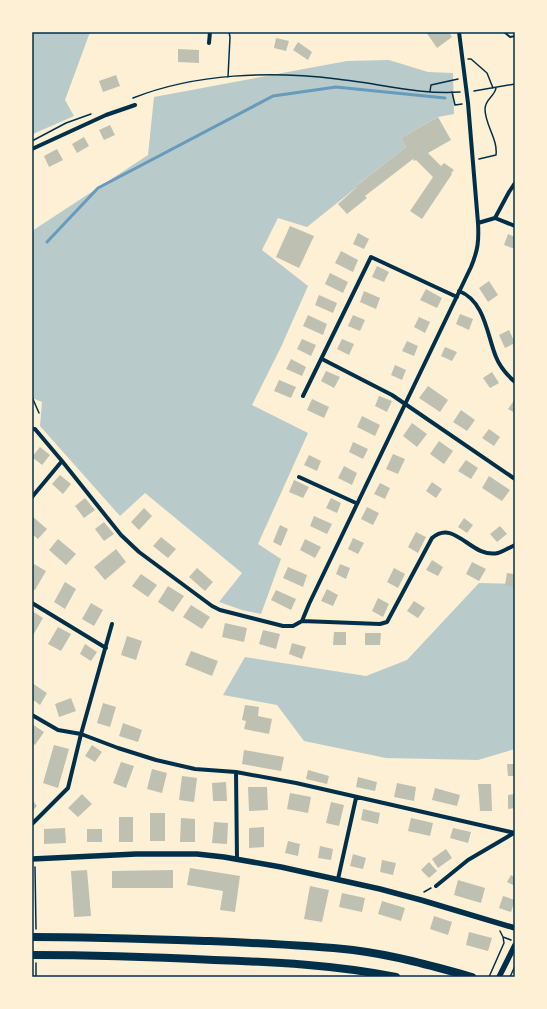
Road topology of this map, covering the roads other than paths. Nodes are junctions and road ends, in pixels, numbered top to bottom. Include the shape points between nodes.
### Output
1 (210, 32) edge
2 (459, 32) edge
3 (504, 32) edge
4 (515, 36) edge
5 (209, 43) dead end
6 (135, 105) dead end
7 (32, 149) edge
8 (515, 183) edge
9 (495, 218) junction
10 (478, 223) junction
11 (515, 226) edge
12 (459, 291) junction
13 (457, 297) junction
14 (322, 359) junction
15 (515, 382) edge
16 (303, 396) dead end
17 (406, 404) junction
18 (32, 429) edge
19 (62, 461) junction
20 (299, 477) dead end
21 (515, 479) edge
22 (32, 497) edge
23 (356, 503) junction
24 (515, 545) edge
25 (32, 603) edge
26 (302, 621) junction
27 (112, 624) dead end
28 (106, 648) junction
29 (32, 715) edge
30 (81, 734) junction
31 (236, 772) junction
32 (356, 798) junction
33 (32, 824) edge
34 (514, 833) edge
35 (237, 859) junction
36 (33, 861) edge
37 (338, 879) junction
38 (436, 886) road end
39 (515, 928) edge
40 (32, 937) edge
41 (515, 945) edge
42 (32, 955) edge
43 (396, 977) edge
44 (472, 977) edge
45 (499, 977) edge

1 - 5 street
2 - 10 street
3 - 4 lane via 510,37
6 - 7 street via 106,115
8 - 9 street
9 - 10 street
9 - 11 street
10 - 12 street via 477,253
12 - 13 street
12 - 15 street via 469,296 479,308 497,358
13 - 14 street via 371,257
13 - 17 street
14 - 16 street
14 - 17 street
17 - 21 street
17 - 23 street
18 - 19 street via 35,429
19 - 22 street
19 - 26 street via 130,544 204,601 220,610 283,626 293,626
20 - 23 street
23 - 26 street
24 - 26 street via 497,553 487,552 473,548 453,534 440,533 432,538 387,622 380,624
25 - 28 street
27 - 28 street
28 - 30 street
29 - 30 street via 58,730
30 - 31 street via 156,760
30 - 33 street via 68,788
31 - 32 street
31 - 35 street
32 - 34 street
32 - 37 street
34 - 38 street via 468,860
35 - 36 street via 197,854 136,854
35 - 37 street
37 - 39 street
40 - 44 highway via 158,939 354,950 421,963
41 - 45 street
42 - 43 highway via 96,955 310,965

